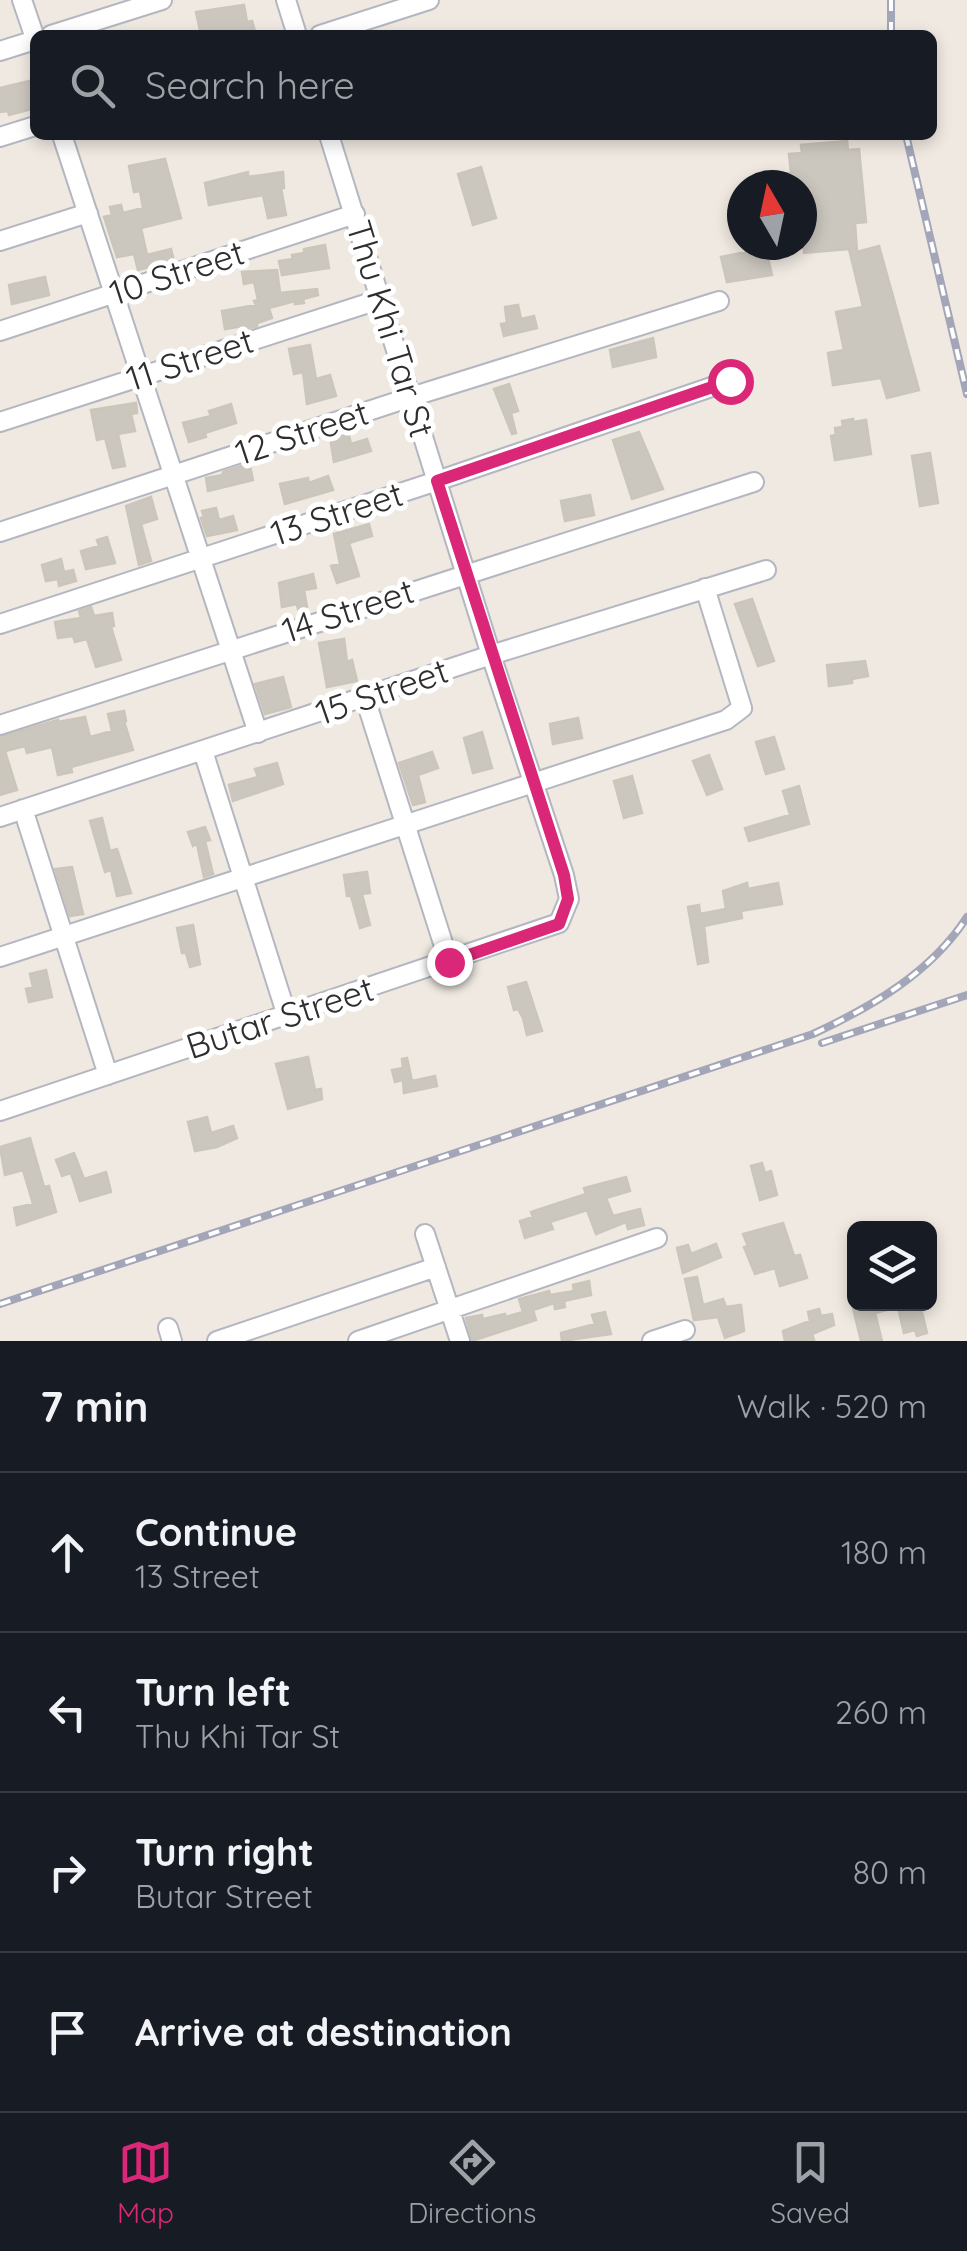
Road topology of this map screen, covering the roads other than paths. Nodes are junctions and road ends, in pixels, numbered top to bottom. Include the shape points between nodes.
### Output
1 (22, 0) edge
2 (162, 0) edge
3 (286, 0) edge
4 (429, 0) edge
5 (32, 30) edge
6 (66, 30) edge
7 (295, 30) edge
8 (336, 30) edge
9 (30, 41) edge
10 (0, 50) edge
11 (30, 128) edge
12 (0, 137) edge
13 (64, 140) edge
14 (331, 140) edge
15 (88, 213) junction
16 (354, 214) junction
17 (0, 241) edge
18 (114, 294) junction
19 (380, 298) junction
20 (719, 301) dead end
21 (0, 332) edge
22 (142, 376) junction
23 (730, 381) dead end
24 (411, 397) junction
25 (0, 422) edge
26 (174, 475) junction
27 (437, 481) junction
28 (754, 482) dead end
29 (0, 532) edge
30 (201, 558) junction
31 (766, 570) dead end
32 (466, 573) junction
33 (705, 588) junction
34 (0, 624) edge
35 (231, 650) junction
36 (491, 655) junction
37 (364, 698) junction
38 (0, 725) edge
39 (258, 733) junction
40 (204, 750) junction
41 (534, 781) junction
42 (23, 809) junction
43 (0, 817) edge
44 (405, 824) junction
45 (243, 877) junction
46 (559, 924) joint
47 (64, 936) junction
48 (0, 957) edge
49 (449, 962) junction
50 (287, 1016) junction
51 (108, 1076) junction
52 (0, 1111) edge
53 (425, 1234) dead end
54 (657, 1238) dead end
55 (436, 1267) junction
56 (450, 1310) junction
57 (685, 1330) dead end
58 (217, 1341) edge
59 (358, 1341) edge
60 (460, 1341) edge
61 (652, 1341) edge

1 - 5 street
2 - 6 street
3 - 7 street
4 - 8 street
9 - 10 street
11 - 12 street
13 - 15 street
14 - 16 street, Thu Khi Tar St
15 - 17 street
15 - 18 street
16 - 18 street, 10 Street
16 - 19 street, Thu Khi Tar St
18 - 21 street, 10 Street
18 - 22 street
19 - 22 street, 11 Street
19 - 24 street, Thu Khi Tar St
20 - 24 street, 12 Street
22 - 25 street, 11 Street
22 - 26 street
23 - 27 street, 13 Street
24 - 26 street, 12 Street
24 - 27 street, Thu Khi Tar St
26 - 29 street, 12 Street
26 - 30 street
27 - 30 street, 13 Street
27 - 32 street, Thu Khi Tar St
28 - 32 street, 14 Street
30 - 34 street, 13 Street
30 - 35 street
31 - 33 street, 15 Street
32 - 35 street, 14 Street
32 - 36 street, Thu Khi Tar St
33 - 36 street, 15 Street
33 - 41 street via 742,708 726,720
35 - 38 street, 14 Street
35 - 39 street
36 - 37 street, 15 Street
36 - 41 street, Thu Khi Tar St
37 - 39 street, 15 Street
37 - 44 street
39 - 40 street, 15 Street
40 - 42 street, 15 Street
40 - 45 street
41 - 44 street
41 - 46 street, Thu Khi Tar St via 568,899
42 - 43 street, 15 Street
42 - 47 street
44 - 45 street
44 - 49 street
45 - 47 street
45 - 50 street
46 - 49 street, Butar Street
47 - 48 street
47 - 51 street
49 - 50 street, Butar Street
50 - 51 street, Butar Street
51 - 52 street, Butar Street
53 - 55 street
54 - 56 street
55 - 56 street
55 - 58 street
56 - 59 street
56 - 60 street
57 - 61 street

